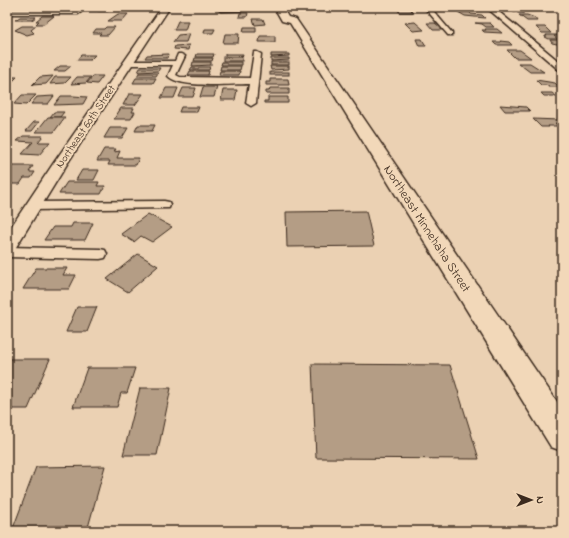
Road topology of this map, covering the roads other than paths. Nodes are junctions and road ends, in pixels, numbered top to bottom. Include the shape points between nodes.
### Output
1 (84, 7) edge
2 (166, 7) edge
3 (278, 7) edge
4 (288, 7) edge
5 (427, 7) edge
6 (489, 7) edge
7 (237, 8) edge
8 (249, 9) dead end
9 (222, 10) dead end
10 (7, 12) edge
11 (78, 12) junction
12 (68, 20) dead end
13 (293, 21) junction
14 (450, 34) dead end
15 (257, 54) dead end
16 (128, 63) junction
17 (562, 68) edge
18 (254, 80) junction
19 (251, 103) dead end
20 (33, 206) junction
21 (164, 206) dead end
22 (7, 247) edge
23 (7, 252) edge
24 (100, 254) dead end
25 (562, 436) edge

1 - 11 street
2 - 16 street, Northeast 60th Street
3 - 13 main road, Northeast Minnehaha Street via 285,19
4 - 13 main road, Northeast Minnehaha Street via 295,18
5 - 14 street
6 - 17 street
7 - 8 street
7 - 9 street
10 - 11 street
11 - 12 street
13 - 25 main road, Northeast Minnehaha Street
15 - 18 street
16 - 18 street via 180,59 172,76 184,81
16 - 20 street, Northeast 60th Street
18 - 19 street
20 - 21 street
20 - 22 street, Northeast 60th Street
23 - 24 street

